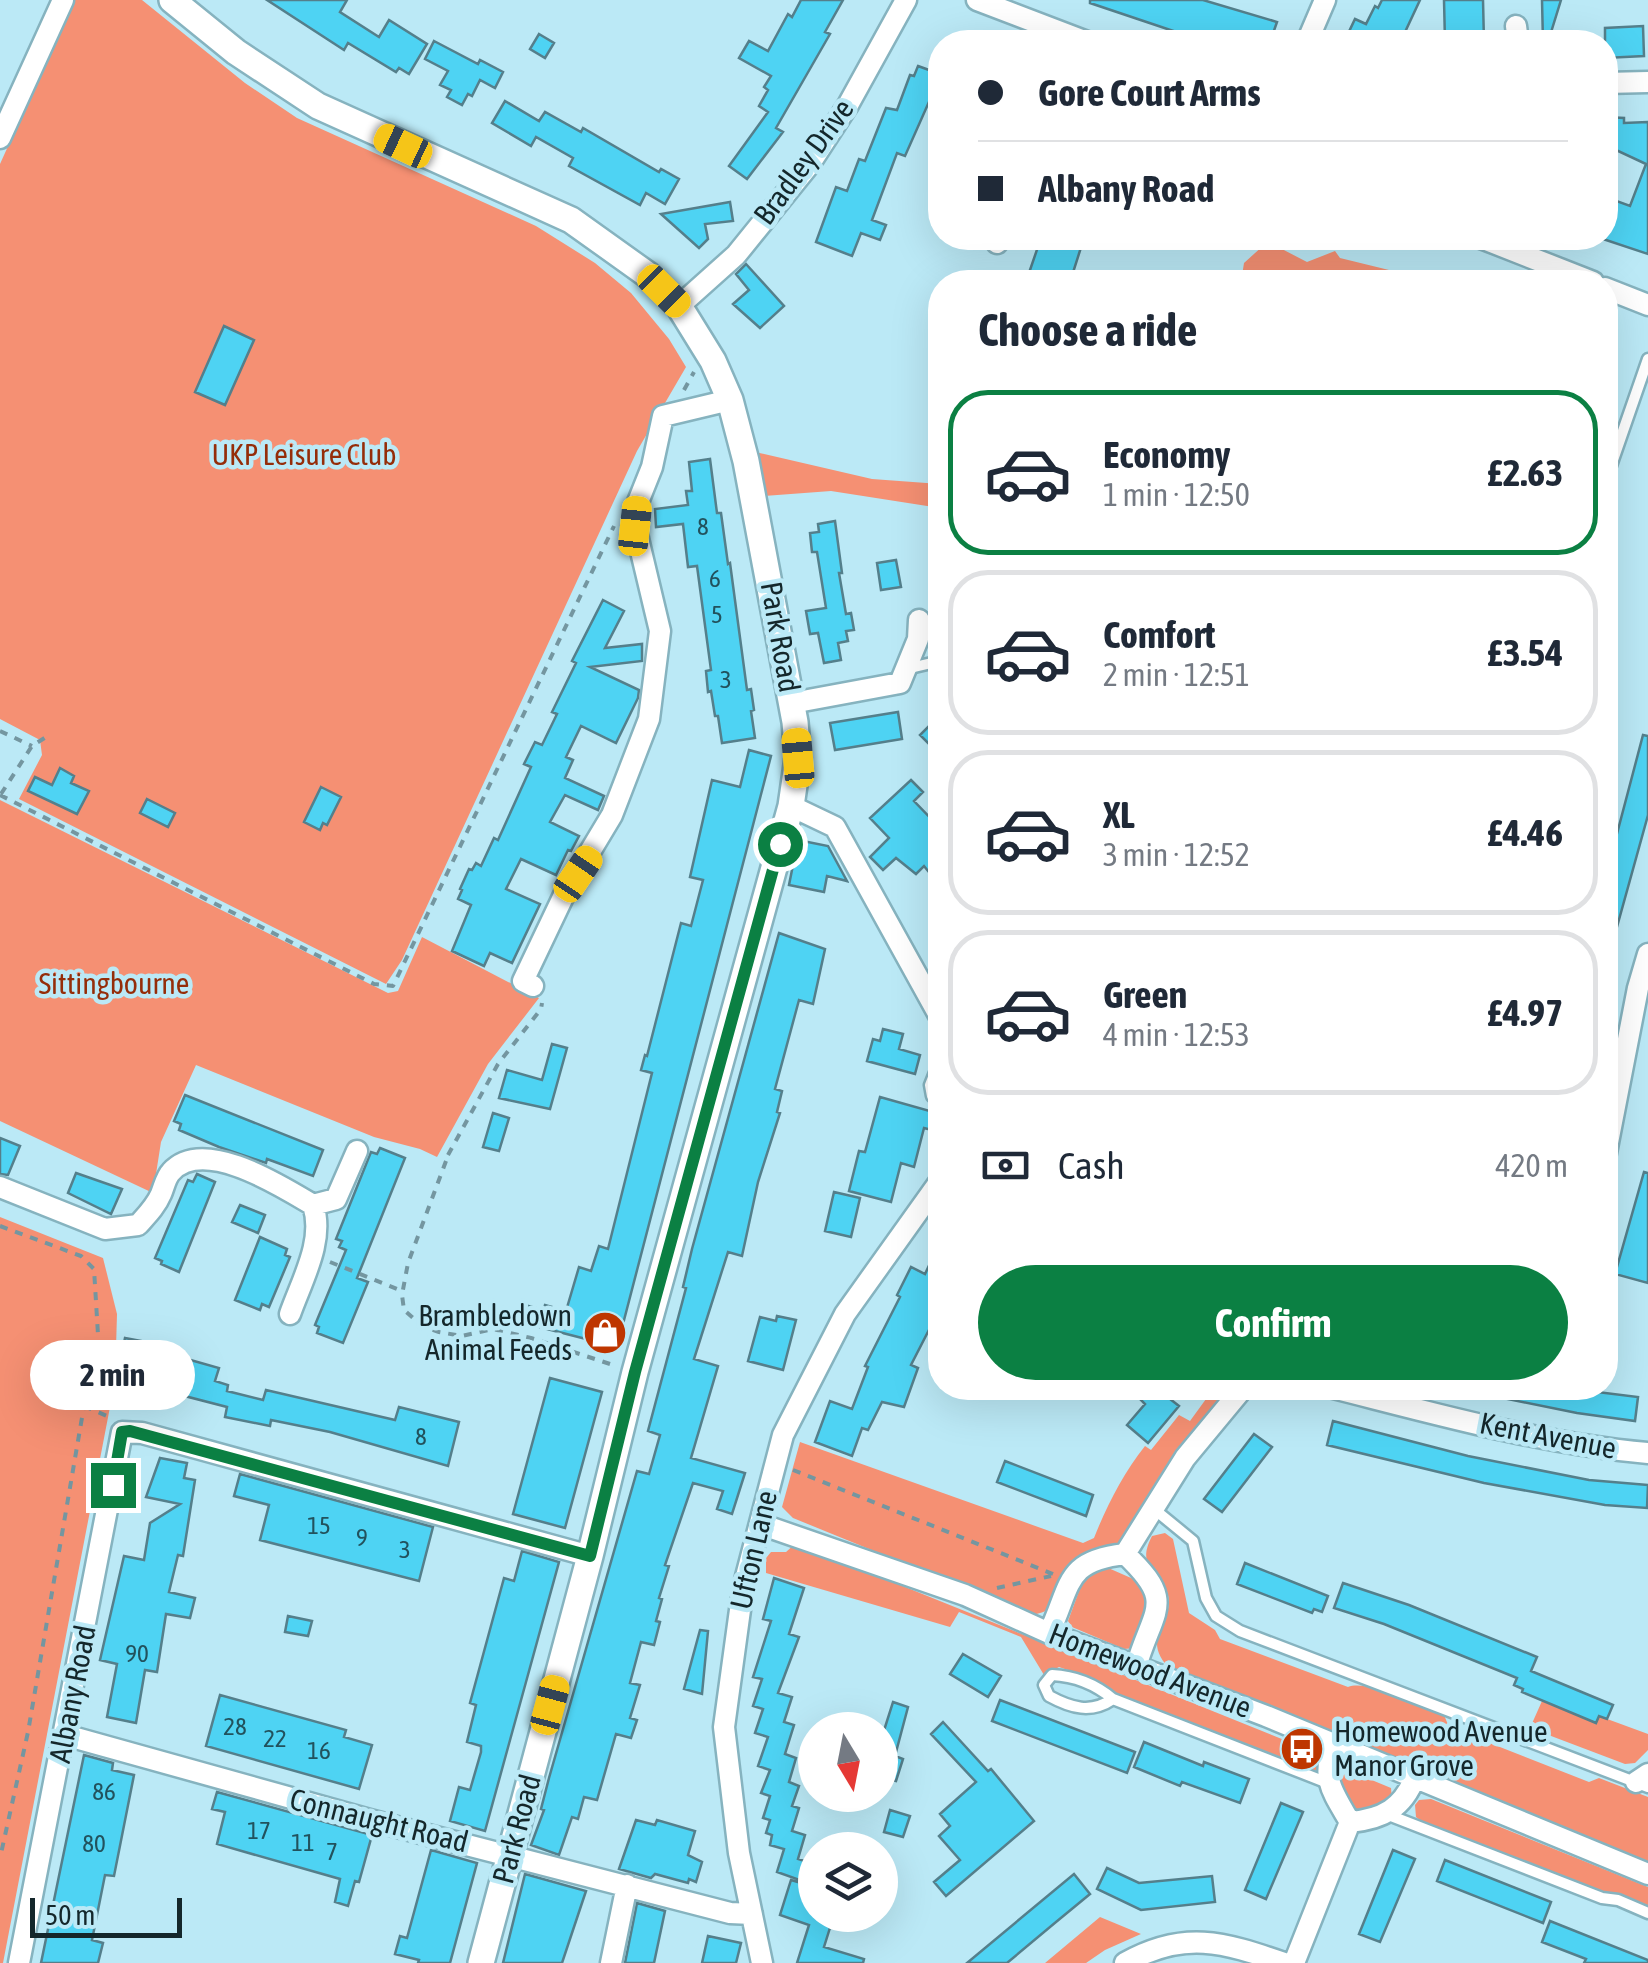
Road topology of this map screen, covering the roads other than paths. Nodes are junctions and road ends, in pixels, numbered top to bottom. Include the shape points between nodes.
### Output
1 (63, 0) edge
2 (172, 0) edge
3 (906, 0) edge
4 (977, 0) edge
5 (1325, 0) edge
6 (1053, 30) edge
7 (1312, 30) edge
8 (1618, 82) edge
9 (1648, 82) edge
10 (0, 138) edge
11 (1512, 250) edge
12 (1562, 270) edge
13 (1618, 293) edge
14 (1648, 305) edge
15 (679, 306) junction
16 (1648, 359) edge
17 (730, 400) junction
18 (1618, 446) edge
19 (919, 620) dead end
20 (928, 664) edge
21 (905, 670) junction
22 (792, 703) junction
23 (791, 806) junction
24 (1648, 954) edge
25 (533, 986) road end
26 (928, 995) edge
27 (1618, 1067) edge
28 (357, 1150) dead end
29 (0, 1187) edge
30 (928, 1197) edge
31 (314, 1205) junction
32 (290, 1314) dead end
33 (1232, 1400) edge
34 (1384, 1400) edge
35 (1648, 1453) edge
36 (1154, 1509) junction
37 (760, 1524) junction
38 (1125, 1554) junction
39 (590, 1556) junction
40 (1049, 1634) junction
41 (1136, 1667) junction
42 (1112, 1700) junction
43 (65, 1735) junction
44 (1334, 1744) junction
45 (1415, 1777) junction
46 (1644, 1781) edge
47 (1328, 1783) junction
48 (1385, 1814) junction
49 (1350, 1822) junction
50 (510, 1854) junction
51 (1648, 1874) edge
52 (627, 1885) junction
53 (1648, 1913) edge
54 (752, 1914) junction
55 (19, 1963) edge
56 (481, 1963) edge
57 (611, 1963) edge
58 (762, 1963) edge
59 (1125, 1963) edge
60 (1284, 1963) edge
61 (1294, 1963) edge

1 - 10 street
2 - 15 street, Park Road via 318,106 571,220
3 - 15 street, Bradley Drive via 809,165 736,255
4 - 6 street
5 - 7 street
8 - 9 street
11 - 12 street
13 - 14 street
15 - 17 street, Park Road
16 - 18 lane
17 - 22 street, Park Road
17 - 25 street via 663,416 635,526 660,630 649,719 612,815 523,981
19 - 21 street
20 - 21 lane
21 - 22 street via 900,683
22 - 23 street, Park Road via 798,758
23 - 26 street via 836,827
23 - 39 street, Park Road
24 - 27 street
28 - 31 street via 336,1199
29 - 31 street via 105,1229 124,1229 151,1211 170,1172 187,1161 213,1158
30 - 37 street, Ufton Lane via 845,1314 784,1435
31 - 32 street via 319,1222 312,1255
33 - 36 street
34 - 35 street, Kent Avenue
36 - 38 street
36 - 46 lane via 1192,1541 1206,1598 1216,1616 1240,1631
37 - 40 street, Homewood Avenue via 966,1595
37 - 54 street, Ufton Lane via 742,1588 725,1714 730,1795
38 - 40 street via 1084,1563 1064,1579
38 - 41 street via 1156,1588 1157,1605
39 - 43 street, Albany Road via 126,1431
39 - 50 street, Park Road
40 - 41 street, Homewood Avenue
41 - 44 street, Homewood Avenue
42 - 42 lane, Homewood Avenue via 1099,1688 1063,1676 1052,1675 1044,1685 1049,1696 1079,1708
42 - 47 lane, Homewood Avenue
43 - 50 street, Connaught Road
43 - 55 street, Albany Road
44 - 45 street, Homewood Avenue
44 - 47 street
45 - 48 street via 1400,1805
45 - 51 street, Homewood Avenue
47 - 49 street
48 - 49 street
48 - 53 lane
49 - 61 street
50 - 52 street, Connaught Road
50 - 56 street, Park Road
52 - 54 street, Connaught Road
52 - 57 street
54 - 58 street, Ufton Lane
59 - 60 street via 1152,1948 1186,1942 1222,1944

